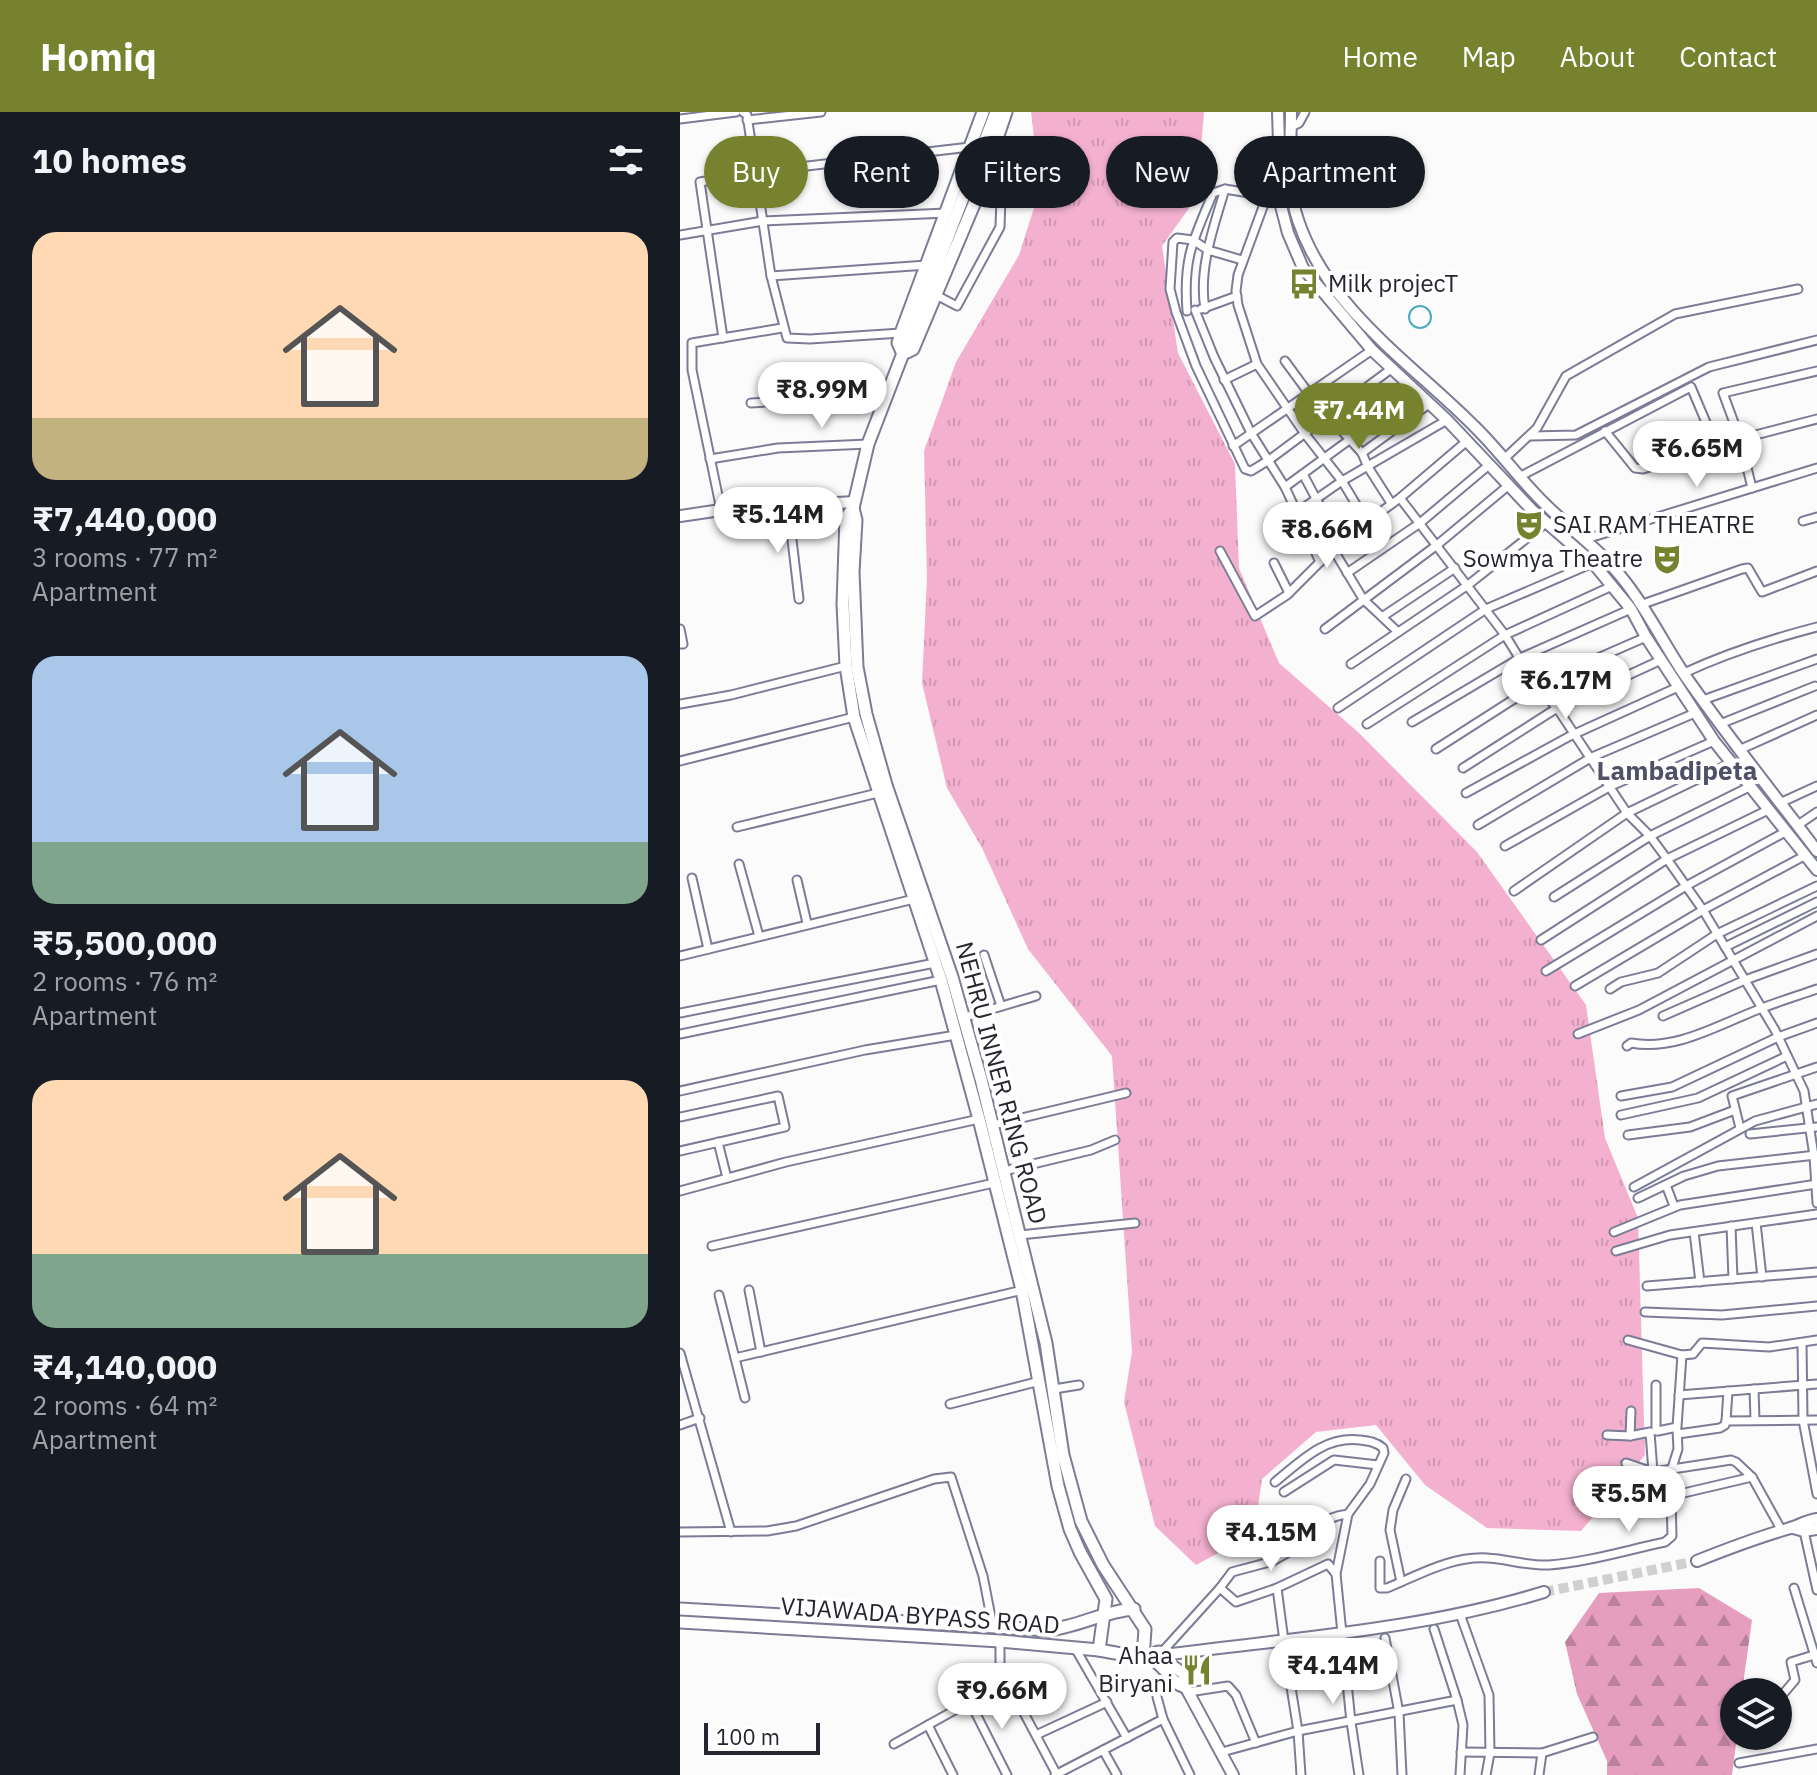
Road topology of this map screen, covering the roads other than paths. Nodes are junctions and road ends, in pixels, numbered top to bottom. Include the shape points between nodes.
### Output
1 (736, 112) edge
2 (821, 112) edge
3 (983, 112) edge
4 (996, 112) edge
5 (1006, 112) edge
6 (1278, 112) edge
7 (1305, 112) edge
8 (745, 116) edge
9 (1291, 118) edge
10 (680, 119) edge
11 (749, 136) edge
12 (975, 136) edge
13 (999, 136) edge
14 (1279, 136) edge
15 (955, 148) edge
16 (808, 166) edge
17 (704, 181) edge
18 (1225, 189) junction
19 (1234, 190) edge
20 (955, 192) edge
21 (761, 208) edge
22 (971, 208) edge
23 (1001, 208) edge
24 (1262, 208) edge
25 (1283, 208) edge
26 (947, 213) junction
27 (763, 221) junction
28 (707, 230) junction
29 (680, 235) edge
30 (1193, 240) junction
31 (1208, 250) junction
32 (1242, 260) junction
33 (927, 265) junction
34 (771, 276) junction
35 (1798, 289) dead end
36 (936, 295) junction
37 (1237, 296) junction
38 (1205, 309) junction
39 (1191, 310) junction
40 (1176, 312) junction
41 (782, 328) junction
42 (905, 336) junction
43 (723, 338) junction
44 (1817, 340) edge
45 (1372, 350) junction
46 (903, 354) junction
47 (1285, 361) dead end
48 (1257, 364) junction
49 (1391, 369) junction
50 (1817, 371) edge
51 (1224, 380) junction
52 (1416, 391) junction
53 (1309, 394) junction
54 (887, 395) junction
55 (751, 403) dead end
56 (1429, 404) junction
57 (1287, 407) junction
58 (1328, 415) junction
59 (1817, 419) edge
60 (1447, 420) junction
61 (1605, 431) junction
62 (1251, 433) junction
63 (1305, 434) junction
64 (1531, 436) junction
65 (1350, 438) junction
66 (1740, 439) junction
67 (1467, 441) junction
68 (868, 444) junction
69 (1233, 446) junction
70 (1716, 446) junction
71 (1362, 453) junction
72 (1324, 457) junction
73 (710, 459) junction
74 (1504, 459) junction
75 (1269, 460) junction
76 (1489, 465) junction
77 (1368, 467) junction
78 (1817, 468) edge
79 (1303, 474) junction
80 (1519, 477) junction
81 (1342, 481) junction
82 (1509, 485) junction
83 (1285, 487) junction
84 (1752, 488) junction
85 (1538, 496) junction
86 (1316, 498) junction
87 (1400, 498) junction
88 (1391, 503) junction
89 (854, 505) junction
90 (1528, 505) junction
91 (788, 506) junction
92 (721, 510) junction
93 (1296, 513) junction
94 (680, 516) edge
95 (1817, 517) edge
96 (1366, 521) junction
97 (1803, 521) dead end
98 (1420, 523) junction
99 (1546, 523) junction
100 (1586, 539) junction
101 (1339, 542) junction
102 (1437, 545) junction
103 (1333, 549) junction
104 (1220, 551) dead end
105 (1320, 562) junction
106 (1274, 563) dead end
107 (1593, 563) junction
108 (1455, 568) junction
109 (1817, 571) edge
110 (1347, 573) junction
111 (1468, 585) junction
112 (1612, 586) junction
113 (1289, 593) junction
114 (799, 599) dead end
115 (1363, 599) junction
116 (1643, 604) junction
117 (1486, 609) junction
118 (1631, 609) junction
119 (1382, 617) junction
120 (1817, 627) edge
121 (680, 629) edge
122 (1325, 629) dead end
123 (1398, 632) junction
124 (1505, 635) junction
125 (1646, 637) junction
126 (680, 644) edge
127 (1520, 658) junction
128 (1817, 659) edge
129 (1661, 660) junction
130 (1351, 664) dead end
131 (846, 666) junction
132 (1684, 673) junction
133 (1536, 685) junction
134 (1815, 686) dead end
135 (1678, 687) junction
136 (1703, 700) junction
137 (680, 704) edge
138 (1338, 708) dead end
139 (1557, 708) junction
140 (1695, 713) junction
141 (1817, 715) edge
142 (854, 717) junction
143 (1412, 722) dead end
144 (1367, 724) dead end
145 (1720, 724) junction
146 (1575, 733) junction
147 (1714, 741) junction
148 (1436, 749) dead end
149 (1739, 750) junction
150 (1592, 757) junction
151 (680, 761) edge
152 (1731, 763) junction
153 (1463, 768) dead end
154 (1611, 786) junction
155 (1817, 786) edge
156 (1749, 787) junction
157 (878, 793) junction
158 (1466, 793) dead end
159 (1780, 803) junction
160 (1768, 810) junction
161 (1817, 812) edge
162 (1627, 813) junction
163 (1478, 825) dead end
164 (1798, 825) junction
165 (737, 827) dead end
166 (1787, 831) junction
167 (1650, 836) junction
168 (1505, 846) dead end
169 (1817, 851) edge
170 (1806, 855) junction
171 (1667, 859) junction
172 (739, 864) dead end
173 (1817, 870) edge
174 (692, 878) dead end
175 (797, 880) dead end
176 (1686, 886) junction
177 (1817, 886) edge
178 (1514, 891) dead end
179 (1554, 897) dead end
180 (914, 899) junction
181 (1817, 902) edge
182 (1703, 910) junction
183 (1817, 916) edge
184 (807, 923) junction
185 (1717, 934) junction
186 (759, 936) junction
187 (1541, 940) dead end
188 (1725, 947) junction
189 (708, 949) junction
190 (1817, 954) edge
191 (984, 955) dead end
192 (680, 956) edge
193 (1732, 959) junction
194 (935, 963) junction
195 (1546, 971) dead end
196 (941, 980) junction
197 (1745, 980) junction
198 (1575, 986) dead end
199 (1610, 989) dead end
200 (1817, 989) edge
201 (1036, 996) dead end
202 (1001, 1006) junction
203 (1761, 1008) junction
204 (680, 1013) edge
205 (1663, 1016) dead end
206 (958, 1019) junction
207 (1817, 1023) edge
208 (680, 1034) edge
209 (1578, 1034) dead end
210 (956, 1035) junction
211 (1778, 1037) junction
212 (1627, 1046) dead end
213 (1787, 1056) junction
214 (1817, 1067) edge
215 (1796, 1075) junction
216 (680, 1091) edge
217 (1126, 1093) dead end
218 (1621, 1096) dead end
219 (1817, 1104) edge
220 (1806, 1106) junction
221 (1735, 1110) junction
222 (1621, 1115) dead end
223 (680, 1117) edge
224 (979, 1119) junction
225 (993, 1125) junction
226 (1814, 1127) edge
227 (1740, 1128) junction
228 (1750, 1134) dead end
229 (1628, 1135) dead end
230 (1115, 1140) dead end
231 (718, 1142) junction
232 (680, 1151) edge
233 (1815, 1155) edge
234 (1004, 1171) junction
235 (727, 1178) junction
236 (994, 1183) junction
237 (1816, 1184) edge
238 (1666, 1185) junction
239 (1634, 1187) dead end
240 (680, 1191) edge
241 (1638, 1198) dead end
242 (1817, 1203) edge
243 (1674, 1206) junction
244 (1817, 1214) edge
245 (1135, 1223) dead end
246 (1756, 1223) junction
247 (1731, 1226) junction
248 (1614, 1232) dead end
249 (1694, 1232) junction
250 (1020, 1235) junction
251 (712, 1246) dead end
252 (1616, 1251) dead end
253 (1817, 1272) edge
254 (1762, 1277) junction
255 (1733, 1279) junction
256 (1700, 1282) junction
257 (1647, 1286) dead end
258 (1027, 1289) junction
259 (749, 1290) dead end
260 (719, 1295) dead end
261 (1817, 1306) edge
262 (1645, 1312) dead end
263 (1628, 1340) dead end
264 (1817, 1340) edge
265 (1802, 1343) junction
266 (761, 1352) junction
267 (680, 1353) edge
268 (1682, 1355) junction
269 (735, 1358) junction
270 (1040, 1381) junction
271 (1817, 1384) edge
272 (1079, 1385) dead end
273 (1656, 1385) dead end
274 (1803, 1385) junction
275 (1054, 1389) junction
276 (1754, 1389) junction
277 (1728, 1391) junction
278 (1679, 1395) junction
279 (745, 1398) dead end
280 (950, 1404) dead end
281 (1631, 1411) dead end
282 (700, 1418) junction
283 (1755, 1420) junction
284 (1803, 1420) junction
285 (1817, 1420) edge
286 (1726, 1421) junction
287 (680, 1425) edge
288 (1677, 1430) junction
289 (1654, 1431) junction
290 (1607, 1435) dead end
291 (1630, 1436) junction
292 (1626, 1463) dead end
293 (1378, 1465) junction
294 (1671, 1471) junction
295 (1653, 1472) junction
296 (1752, 1477) junction
297 (1406, 1479) dead end
298 (1275, 1482) dead end
299 (1284, 1492) dead end
300 (1817, 1494) edge
301 (1348, 1514) junction
302 (1817, 1519) edge
303 (1817, 1529) edge
304 (1793, 1530) junction
305 (680, 1532) edge
306 (731, 1532) junction
307 (1380, 1561) dead end
308 (1697, 1561) tunnel mouth
309 (1336, 1574) junction
310 (1401, 1582) junction
311 (1220, 1588) junction
312 (1277, 1588) junction
313 (1794, 1588) dead end
314 (1817, 1590) edge
315 (1544, 1592) tunnel mouth
316 (680, 1609) edge
317 (1134, 1609) junction
318 (1460, 1614) junction
319 (1105, 1616) junction
320 (680, 1622) edge
321 (993, 1627) junction
322 (1434, 1629) dead end
323 (1340, 1633) junction
324 (1385, 1638) dead end
325 (1000, 1641) junction
326 (1284, 1642) junction
327 (1075, 1648) junction
328 (1099, 1650) junction
329 (1286, 1656) dead end
330 (1158, 1657) junction
331 (1816, 1657) edge
332 (1007, 1681) junction
333 (1792, 1684) edge
334 (1188, 1690) junction
335 (1157, 1697) dead end
336 (1457, 1700) junction
337 (970, 1702) junction
338 (1107, 1702) junction
339 (1399, 1713) junction
340 (1163, 1719) junction
341 (1351, 1722) junction
342 (928, 1725) junction
343 (1298, 1731) junction
344 (1036, 1735) junction
345 (1593, 1737) dead end
346 (1127, 1738) junction
347 (1256, 1743) junction
348 (894, 1744) dead end
349 (1817, 1749) edge
350 (1103, 1750) junction
351 (1222, 1752) junction
352 (1461, 1752) junction
353 (1490, 1753) junction
354 (1542, 1753) junction
355 (1739, 1763) dead end
356 (953, 1775) edge
357 (1007, 1775) edge
358 (1056, 1775) edge
359 (1117, 1775) edge
360 (1190, 1775) edge
361 (1233, 1775) edge
362 (1301, 1775) edge
363 (1359, 1775) edge
364 (1402, 1775) edge
365 (1460, 1775) edge
366 (1486, 1775) edge
367 (1539, 1775) edge

1 - 10 street
2 - 8 street
3 - 12 main road
4 - 42 main road
5 - 13 main road
6 - 14 street
7 - 9 street via 1299,123
8 - 11 street
9 - 74 street via 1297,219 1322,273
15 - 16 street
17 - 28 street via 700,182
18 - 19 street
18 - 30 street via 1213,193
18 - 31 street
20 - 26 main road
21 - 27 street
22 - 36 main road
23 - 36 street via 1000,227 957,306
24 - 32 street
25 - 45 street via 1303,268
26 - 27 street
26 - 33 main road
27 - 28 street
27 - 34 street
28 - 29 street
28 - 43 street
30 - 31 street
30 - 39 street via 1185,270
30 - 40 street via 1181,237 1173,242 1170,289
31 - 32 street
31 - 38 street
32 - 37 street
33 - 34 street
33 - 42 main road
34 - 41 street
35 - 64 street via 1670,317 1566,376
36 - 46 main road via 913,349
37 - 38 street
37 - 48 street
38 - 39 street
39 - 40 street
39 - 51 street
40 - 69 street
41 - 42 street via 787,338
41 - 43 street
42 - 46 main road via 898,343
43 - 73 street via 692,343 692,370
44 - 64 street via 1709,367 1576,435
45 - 49 street
45 - 53 street
46 - 54 main road, NEHRU INNER RING ROAD
47 - 53 street
48 - 51 street
48 - 57 street
49 - 52 street
49 - 58 street
50 - 66 street via 1723,393
51 - 62 street
52 - 56 street
52 - 65 street
53 - 57 street
53 - 58 street
54 - 55 street
54 - 68 main road, NEHRU INNER RING ROAD
56 - 60 street
56 - 71 street
57 - 62 street
57 - 63 street
58 - 63 street
58 - 65 street
59 - 66 street
60 - 67 street
60 - 77 street
61 - 70 street via 1638,470
61 - 70 street via 1691,387
61 - 80 street
62 - 69 street
62 - 75 street
63 - 72 street
63 - 75 street
64 - 74 street
65 - 71 street
65 - 72 street
66 - 70 street
66 - 84 street
67 - 76 street
67 - 87 street
68 - 73 street via 778,448
68 - 89 main road, NEHRU INNER RING ROAD
69 - 75 street via 1248,470
71 - 77 street
72 - 79 street
72 - 81 street
73 - 92 street
74 - 80 street
75 - 83 street
76 - 82 street
76 - 98 street
77 - 81 street
77 - 88 street
78 - 84 street
79 - 83 street
79 - 86 street
80 - 85 street
81 - 86 street
81 - 96 street
82 - 90 street
82 - 102 street
83 - 93 street
84 - 100 street
85 - 90 street
85 - 100 street
86 - 93 street
86 - 101 street
87 - 88 street
87 - 98 street
88 - 96 street
89 - 91 street
89 - 131 main road, NEHRU INNER RING ROAD via 846,518 844,545
89 - 206 main road, NEHRU INNER RING ROAD via 856,657 866,714 930,909
90 - 99 street
91 - 92 street
91 - 114 street
92 - 94 street
93 - 105 street
95 - 97 street
96 - 101 street
98 - 102 street
98 - 110 street
99 - 107 street
99 - 111 street
100 - 116 street
101 - 103 street
102 - 108 street
102 - 115 street
103 - 105 street
103 - 110 street
104 - 113 street via 1252,614
105 - 113 street
106 - 113 street
107 - 112 street
107 - 117 street
108 - 111 street
108 - 119 street
109 - 116 street via 1762,592 1752,572 1742,569
110 - 115 street
111 - 117 street
111 - 123 street
112 - 118 street
112 - 124 street
115 - 119 street
115 - 122 street
116 - 132 street
117 - 124 street
117 - 138 street
118 - 125 street
118 - 127 street
119 - 123 street
120 - 132 street
121 - 126 street
123 - 130 street
124 - 127 street
124 - 144 street
125 - 129 street
125 - 133 street
127 - 133 street
127 - 143 street
128 - 136 street
129 - 135 street
129 - 139 street
131 - 137 street
131 - 142 main road, NEHRU INNER RING ROAD
132 - 136 street
133 - 139 street
133 - 148 street
134 - 145 street
135 - 140 street
135 - 146 street
136 - 145 street
139 - 146 street
139 - 153 street
140 - 147 street
140 - 150 street
141 - 149 street
142 - 151 street
142 - 157 main road, NEHRU INNER RING ROAD
145 - 149 street
146 - 150 street
146 - 158 street
147 - 152 street
147 - 154 street
149 - 159 street
150 - 154 street
150 - 163 street
152 - 156 street
152 - 162 street
154 - 162 street
154 - 168 street
155 - 159 street
156 - 160 street
156 - 167 street
157 - 165 street
157 - 180 main road, NEHRU INNER RING ROAD
159 - 164 street
160 - 166 street
160 - 171 street
161 - 164 street
162 - 167 street
162 - 178 street
164 - 169 street
166 - 170 street
166 - 176 street
167 - 171 street
167 - 179 street
170 - 173 street
170 - 182 street
171 - 176 street
171 - 187 street
172 - 186 street
174 - 189 street
175 - 184 street
176 - 182 street
176 - 195 street
177 - 185 street
180 - 184 street
180 - 194 main road, NEHRU INNER RING ROAD
181 - 188 street
182 - 185 street
182 - 198 street
183 - 193 street
184 - 186 street
185 - 188 street
185 - 199 street via 1658,973
186 - 189 street
188 - 193 street
189 - 192 street
190 - 197 street
191 - 202 street
193 - 197 street
193 - 209 street via 1639,1010
194 - 196 main road, NEHRU INNER RING ROAD
194 - 204 street
196 - 206 main road, NEHRU INNER RING ROAD
196 - 208 street
197 - 203 street
197 - 205 street
200 - 203 street
201 - 202 street
202 - 206 street
203 - 211 street
203 - 212 street via 1673,1043
206 - 210 main road, NEHRU INNER RING ROAD
206 - 225 main road, NEHRU INNER RING ROAD
207 - 211 street
210 - 216 street
210 - 224 main road, NEHRU INNER RING ROAD
211 - 213 street
211 - 218 street via 1672,1087
213 - 215 street
213 - 222 street via 1698,1098
214 - 215 street
215 - 220 street
215 - 221 street via 1732,1096
217 - 225 street
219 - 220 street
220 - 226 street
220 - 227 street
221 - 227 street
221 - 229 street via 1690,1127
223 - 231 street via 778,1096 785,1127
224 - 235 street
224 - 236 main road, NEHRU INNER RING ROAD
225 - 234 main road, NEHRU INNER RING ROAD
226 - 228 street
226 - 233 street
227 - 239 street
230 - 234 street
231 - 232 street
231 - 235 street
233 - 237 street
233 - 238 street via 1718,1166
234 - 250 main road, NEHRU INNER RING ROAD
235 - 240 street
236 - 251 street
236 - 258 main road, NEHRU INNER RING ROAD
237 - 242 street
237 - 243 street
238 - 241 street
238 - 243 street
243 - 248 street
244 - 246 street
245 - 250 street
246 - 247 street
246 - 254 street
247 - 249 street
247 - 255 street
249 - 252 street
249 - 256 street
250 - 258 main road, NEHRU INNER RING ROAD
253 - 254 street
254 - 255 street
255 - 256 street
256 - 257 street
258 - 266 street
258 - 270 main road, NEHRU INNER RING ROAD
258 - 275 main road, NEHRU INNER RING ROAD
259 - 266 street
260 - 269 street
261 - 262 street via 1722,1315
263 - 268 street
264 - 265 street
265 - 268 street via 1702,1343 1693,1354
265 - 274 street
266 - 269 street
267 - 282 street
268 - 278 street
269 - 279 street
270 - 280 street
270 - 319 main road, NEHRU INNER RING ROAD via 1058,1486 1080,1552 1104,1591
271 - 274 street
272 - 275 street
273 - 289 street
274 - 276 street
274 - 284 street
275 - 317 main road, NEHRU INNER RING ROAD via 1063,1455 1081,1521
276 - 277 street
276 - 283 street
277 - 278 street
277 - 286 street
278 - 288 street
281 - 291 street
282 - 287 street
282 - 306 street
283 - 284 street
283 - 286 street
284 - 285 street
284 - 300 street
286 - 288 street via 1720,1428
288 - 289 street
288 - 294 street
289 - 291 street
289 - 295 street
290 - 291 street
292 - 295 street
293 - 298 street via 1384,1453 1381,1445 1338,1440 1316,1449
293 - 299 street via 1334,1460
293 - 301 street
294 - 295 street
294 - 296 street via 1731,1460
296 - 304 street
296 - 310 street via 1671,1496 1672,1536 1665,1542 1547,1565 1469,1560
297 - 310 street via 1390,1530
301 - 309 street
301 - 311 street via 1306,1533 1293,1552 1232,1572
302 - 304 street via 1803,1521
303 - 304 street
304 - 308 street
304 - 314 street
305 - 306 street
306 - 321 street via 796,1526 951,1477 983,1576
307 - 310 street via 1380,1588
309 - 312 street via 1328,1564
309 - 323 street
311 - 312 street via 1236,1602
311 - 330 street
312 - 326 street
313 - 331 street
315 - 318 street, VIJAWADA BYPASS ROAD
316 - 321 main road, VIJAWADA BYPASS ROAD
317 - 319 main road, VIJAWADA BYPASS ROAD
317 - 330 main road, NEHRU INNER RING ROAD
318 - 323 street, VIJAWADA BYPASS ROAD
318 - 353 street via 1489,1695
319 - 321 main road, VIJAWADA BYPASS ROAD via 1068,1628
319 - 328 main road, NEHRU INNER RING ROAD
320 - 325 main road, VIJAWADA BYPASS ROAD
322 - 336 street
323 - 326 street, VIJAWADA BYPASS ROAD
323 - 341 street
324 - 339 street
325 - 327 main road, VIJAWADA BYPASS ROAD
325 - 332 street
326 - 330 street, VIJAWADA BYPASS ROAD
327 - 328 main road, VIJAWADA BYPASS ROAD
327 - 338 street
328 - 330 main road, VIJAWADA BYPASS ROAD
329 - 343 street
330 - 334 street
331 - 333 street via 1791,1662
332 - 337 street
332 - 344 street
334 - 347 street via 1222,1685 1233,1689
334 - 351 street
335 - 340 street
336 - 339 street
336 - 352 street via 1463,1725
337 - 342 street
337 - 357 street
338 - 344 street
338 - 346 street
339 - 341 street
339 - 364 street
340 - 346 street
340 - 360 street
341 - 343 street
341 - 363 street
342 - 348 street
342 - 356 street
343 - 347 street
343 - 362 street
344 - 358 street
345 - 354 street
346 - 350 street
347 - 351 street
349 - 355 street
350 - 358 street
350 - 359 street
351 - 361 street
352 - 353 street
352 - 365 street
353 - 354 street
353 - 366 street
354 - 367 street

